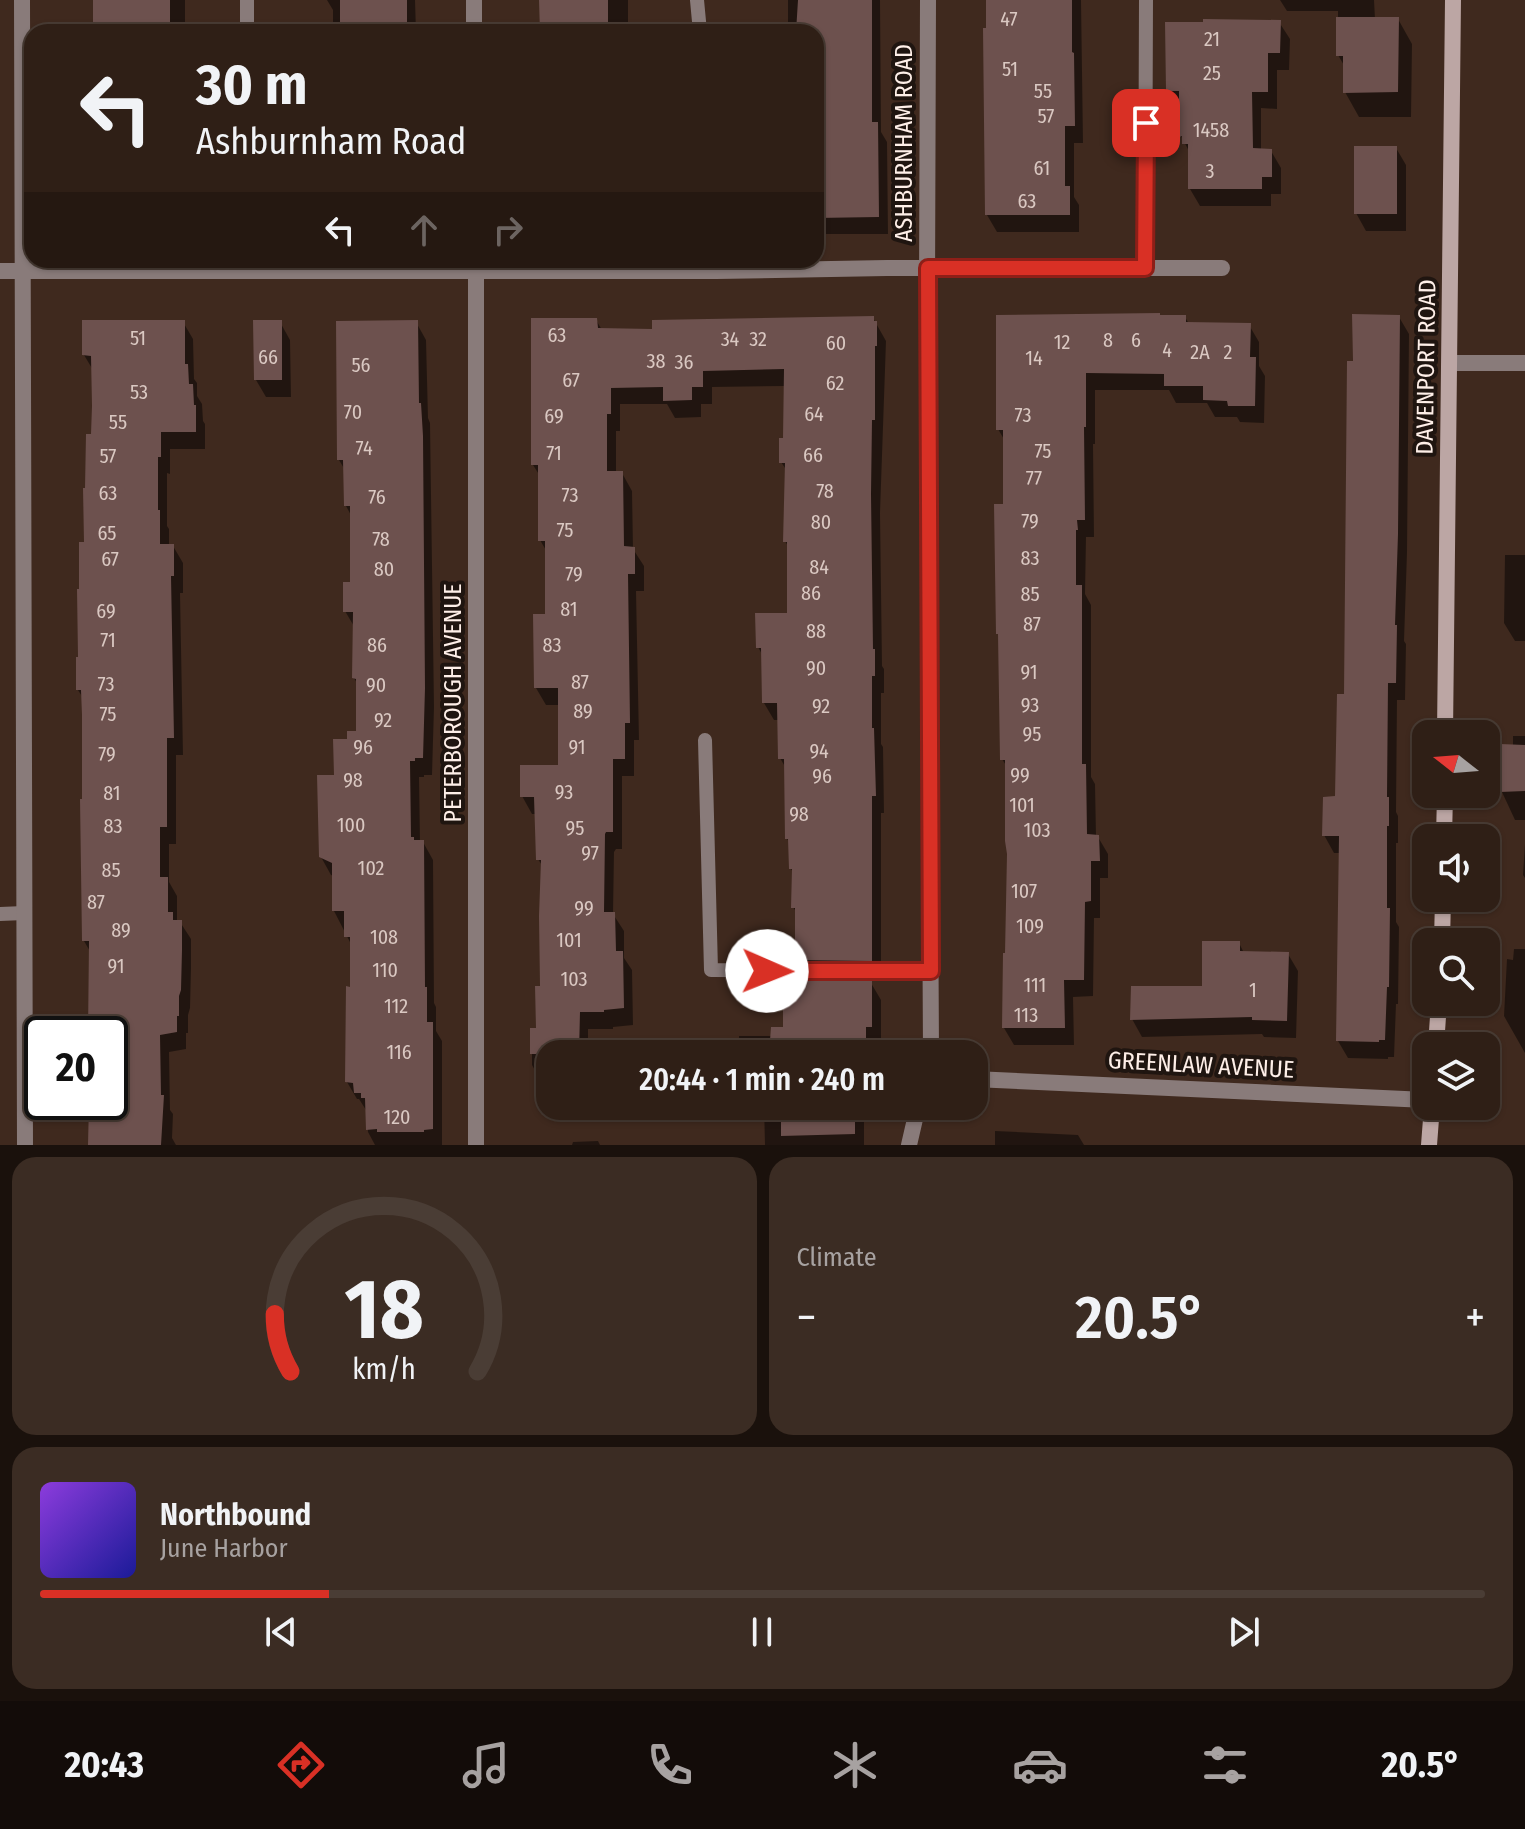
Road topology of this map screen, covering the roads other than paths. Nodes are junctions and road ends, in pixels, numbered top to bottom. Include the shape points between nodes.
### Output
1 (22, 0) edge
2 (247, 0) edge
3 (474, 0) edge
4 (697, 0) edge
5 (928, 0) edge
6 (1146, 0) edge
7 (1453, 0) edge
8 (247, 24) edge
9 (474, 24) edge
10 (699, 24) edge
11 (824, 267) edge
12 (249, 268) edge
13 (476, 268) edge
14 (928, 268) junction
15 (1145, 268) junction
16 (1222, 268) dead end
17 (0, 271) edge
18 (22, 271) junction
19 (1450, 363) junction
20 (1525, 363) edge
21 (1445, 720) edge
22 (705, 740) dead end
23 (24, 913) junction
24 (0, 914) edge
25 (931, 971) junction
26 (931, 1040) edge
27 (988, 1080) edge
28 (1412, 1099) edge
29 (915, 1120) edge
30 (1431, 1120) edge
31 (25, 1145) edge
32 (476, 1145) edge
33 (909, 1145) edge
34 (1429, 1145) edge

1 - 18 street
2 - 8 lane
3 - 9 street
4 - 10 lane
5 - 14 street, ASHBURNHAM ROAD
6 - 15 lane
7 - 19 street, DAVENPORT ROAD
11 - 14 street
12 - 18 street
13 - 32 street, PETERBOROUGH AVENUE
14 - 15 street
14 - 25 street, ASHBURNHAM ROAD
15 - 16 street
17 - 18 street
18 - 23 street
19 - 20 street
19 - 21 street, DAVENPORT ROAD
22 - 25 lane via 711,970
23 - 24 lane
23 - 31 street
25 - 26 street, ASHBURNHAM ROAD
27 - 28 street, GREENLAW AVENUE
29 - 33 street
30 - 34 street

